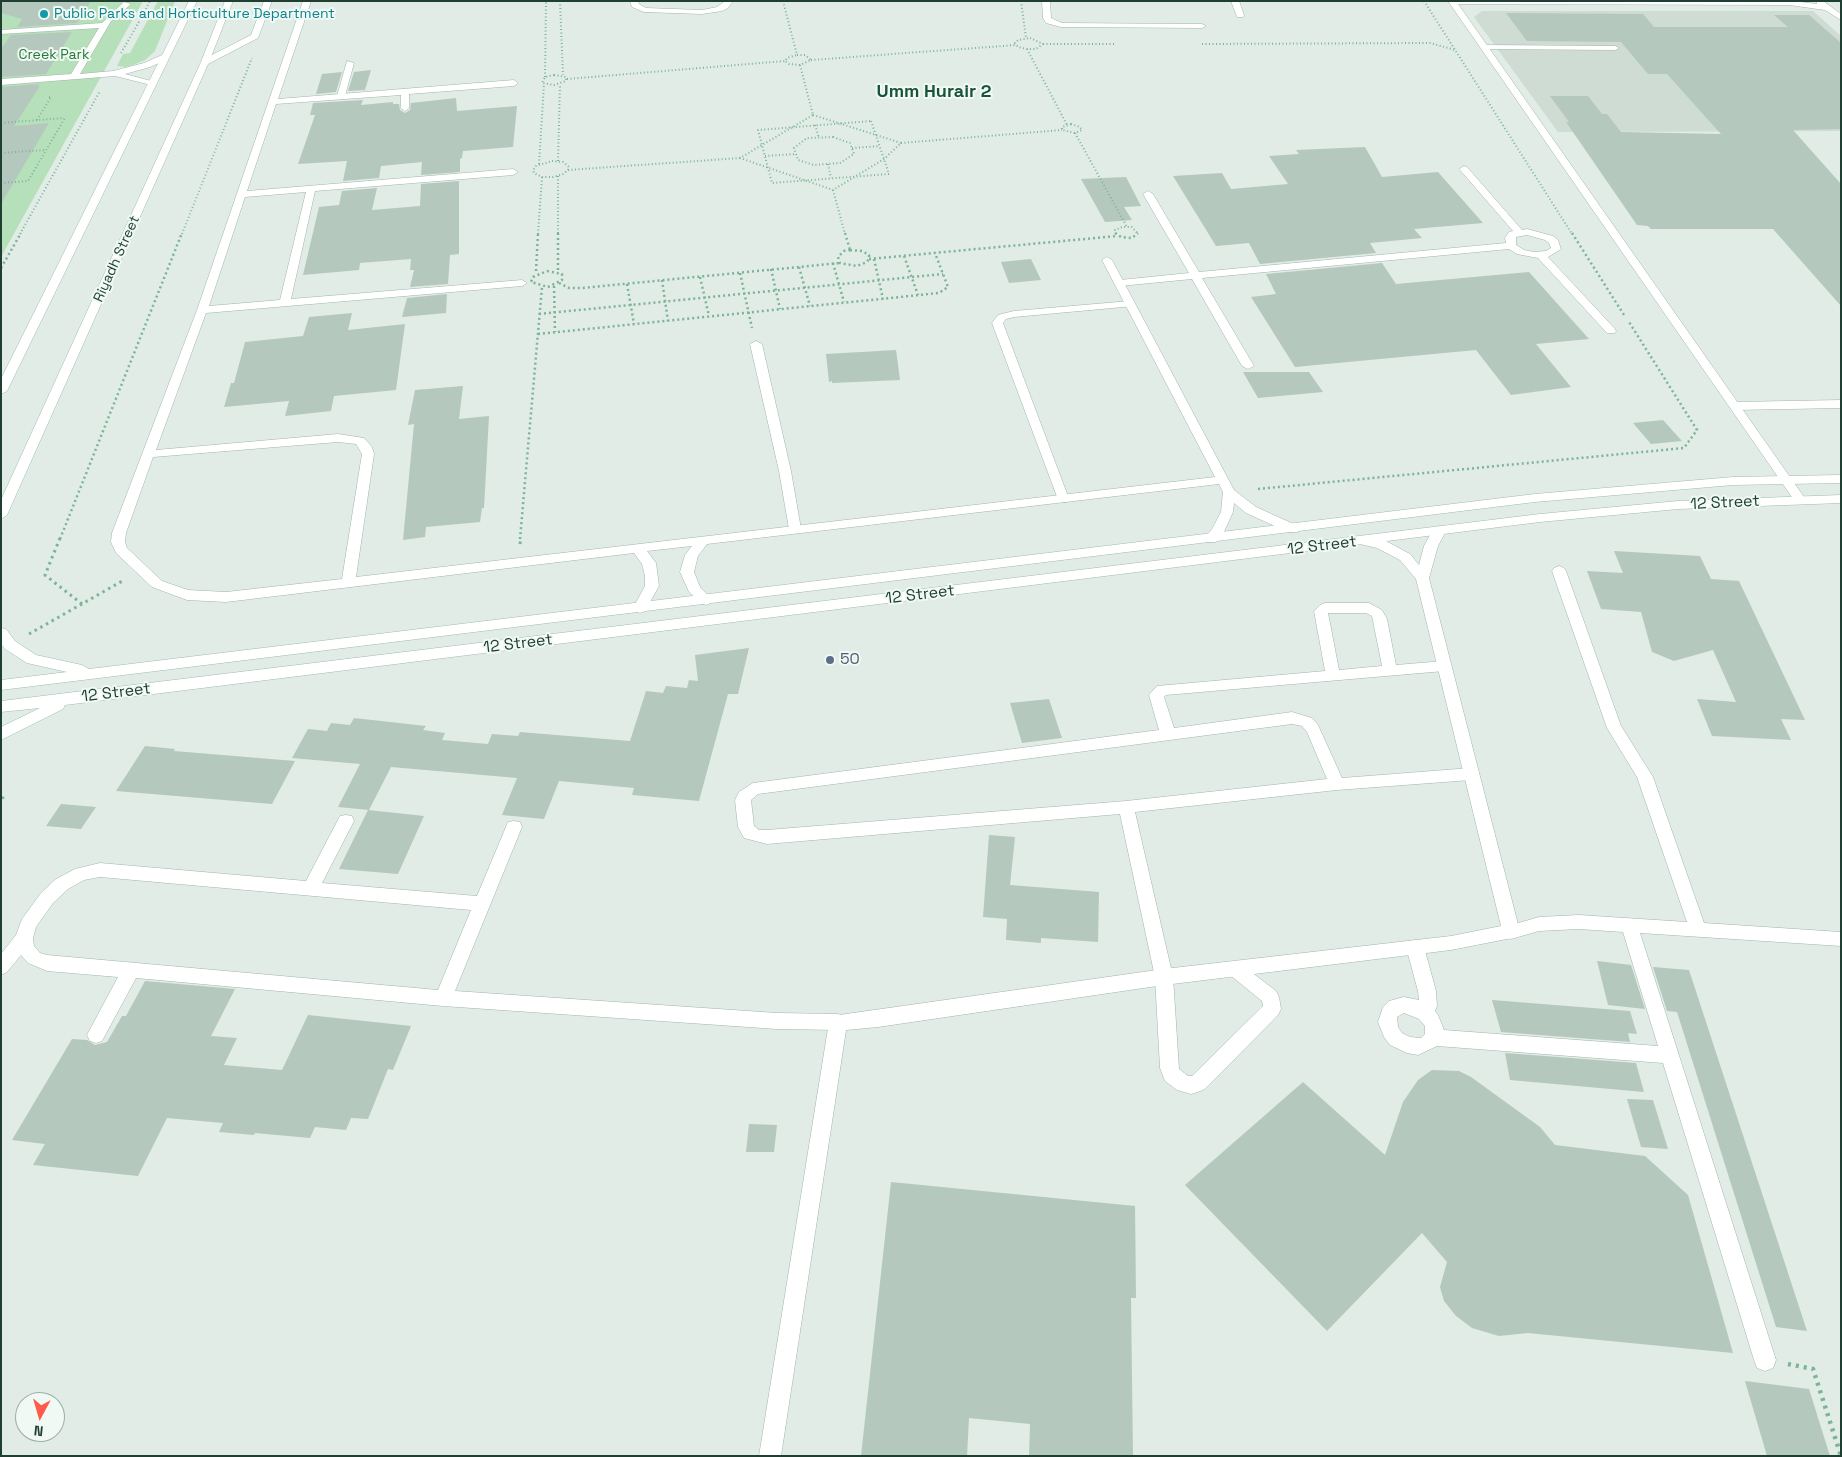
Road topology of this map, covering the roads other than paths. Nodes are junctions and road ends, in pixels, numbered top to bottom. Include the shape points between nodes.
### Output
1 (193, 1) edge
2 (229, 1) edge
3 (268, 1) edge
4 (307, 1) edge
5 (634, 1) edge
6 (729, 1) edge
7 (1046, 1) edge
8 (1235, 1) edge
9 (1818, 1) edge
10 (1453, 2) edge
11 (1792, 2) edge
12 (127, 4) dead end
13 (1826, 8) junction
14 (1240, 15) dead end
15 (1841, 18) edge
16 (105, 25) junction
17 (1202, 26) dead end
18 (1, 32) edge
19 (1484, 47) junction
20 (1616, 48) dead end
21 (165, 57) junction
22 (205, 62) junction
23 (350, 64) dead end
24 (111, 74) junction
25 (74, 77) junction
26 (1, 82) edge
27 (514, 83) dead end
28 (152, 84) junction
29 (405, 91) junction
30 (341, 96) junction
31 (273, 102) junction
32 (404, 108) dead end
33 (1464, 169) dead end
34 (513, 172) dead end
35 (311, 188) junction
36 (241, 194) junction
37 (1148, 194) dead end
38 (1520, 233) junction
39 (1511, 246) junction
40 (1541, 255) junction
41 (1107, 260) dead end
42 (1195, 276) junction
43 (522, 283) dead end
44 (1120, 283) junction
45 (285, 303) junction
46 (1130, 304) junction
47 (202, 310) junction
48 (1611, 331) dead end
49 (756, 344) road end
50 (1248, 366) dead end
51 (1, 391) edge
52 (1841, 404) edge
53 (1735, 406) junction
54 (148, 454) junction
55 (1785, 479) junction
56 (1841, 479) edge
57 (1226, 486) junction
58 (1064, 499) junction
59 (1841, 499) edge
60 (1800, 500) junction
61 (1, 515) edge
62 (794, 529) junction
63 (1293, 529) junction
64 (1439, 531) junction
65 (1253, 534) junction
66 (1211, 539) junction
67 (702, 541) junction
68 (1365, 541) junction
69 (638, 548) junction
70 (1264, 553) junction
71 (1559, 571) dead end
72 (1422, 578) junction
73 (348, 582) junction
74 (706, 600) junction
75 (640, 608) junction
76 (1, 633) edge
77 (1444, 666) junction
78 (1390, 671) junction
79 (101, 673) junction
80 (1333, 676) junction
81 (1, 685) edge
82 (71, 699) junction
83 (1, 707) edge
84 (1, 734) edge
85 (1168, 734) junction
86 (1471, 774) junction
87 (1337, 784) junction
88 (1126, 807) junction
89 (346, 821) dead end
90 (514, 827) dead end
91 (311, 888) junction
92 (482, 904) junction
93 (1629, 925) junction
94 (1698, 929) junction
95 (1511, 932) junction
96 (24, 938) junction
97 (1841, 940) edge
98 (1415, 947) junction
99 (1, 967) edge
100 (131, 970) junction
101 (1236, 970) junction
102 (1164, 978) junction
103 (443, 998) junction
104 (1425, 1013) junction
105 (838, 1022) junction
106 (96, 1035) dead end
107 (1434, 1038) junction
108 (1670, 1055) junction
109 (1765, 1360) road end
110 (770, 1456) edge

1 - 21 street
2 - 22 street, Riyadh Street
3 - 22 street via 255,36
4 - 31 street
5 - 6 street via 644,10 702,12 719,9
7 - 17 street via 1047,18 1054,24
8 - 14 street
9 - 13 street
10 - 11 street
10 - 19 street
11 - 13 street
12 - 16 street
13 - 15 street
16 - 18 street
16 - 25 street
19 - 20 street
19 - 53 street
21 - 24 street
21 - 28 street
22 - 61 street, Riyadh Street
23 - 30 street
24 - 25 street
24 - 28 street
25 - 26 street
27 - 29 street
28 - 51 street
29 - 30 street
29 - 32 street
30 - 31 street
31 - 36 street
33 - 38 street
34 - 35 street
35 - 36 street
35 - 45 street
36 - 47 street
37 - 42 street
38 - 39 street via 1510,238
38 - 40 street via 1535,233 1554,242 1553,252
39 - 40 street via 1520,252
39 - 42 street
40 - 48 street
41 - 44 street
42 - 44 street
42 - 50 street
43 - 45 street
44 - 46 street
45 - 47 street
46 - 57 street
46 - 58 street via 1014,314 1002,317 997,323
47 - 54 street
49 - 62 street via 785,471
52 - 53 street
53 - 55 street
54 - 73 street via 118,542 121,550 157,584 187,595 226,597
54 - 73 street via 338,438 360,441 368,454
55 - 56 street, 12 Street
55 - 60 street
55 - 63 street, 12 Street via 1582,493
57 - 58 street
57 - 63 street via 1251,510
57 - 66 street via 1229,502 1224,522
58 - 62 street
59 - 60 street, 12 Street
60 - 64 street, 12 Street via 1619,510
62 - 67 street
63 - 65 street, 12 Street
64 - 68 street, 12 Street
64 - 72 street
65 - 66 street, 12 Street
65 - 70 street
66 - 74 street, 12 Street
67 - 69 street
67 - 74 street via 692,555 687,572 694,589
68 - 70 street, 12 Street
68 - 72 street via 1381,544 1400,554
69 - 73 street
69 - 75 street via 649,563 652,576 648,596
70 - 82 street, 12 Street
71 - 94 street via 1614,728 1645,777
72 - 77 street
74 - 75 street, 12 Street
75 - 79 street, 12 Street
76 - 79 street via 10,645 32,659
77 - 78 street
77 - 86 street
78 - 80 street
78 - 80 street via 1377,613 1369,608 1325,608 1321,611
79 - 81 street, 12 Street
80 - 85 street via 1162,690 1156,695
82 - 83 street, 12 Street
82 - 84 street
85 - 87 street via 1292,718 1307,722
85 - 88 street via 758,788 748,792 743,800 746,828 758,836 767,837
86 - 87 street
86 - 95 street
87 - 88 street
88 - 102 street
89 - 91 street
90 - 92 street
91 - 92 street
91 - 96 street via 100,870 62,884 46,898 28,924
92 - 103 street
93 - 94 street
93 - 95 street via 1558,922
93 - 108 street
94 - 97 street
95 - 98 street
96 - 99 street
96 - 100 street via 26,949 34,958 47,963
98 - 101 street
98 - 104 street via 1427,992
100 - 103 street
100 - 106 street
101 - 102 street
101 - 102 street via 1270,997 1272,1009 1198,1082 1191,1085 1177,1080 1169,1068
102 - 105 street
103 - 105 street via 777,1021
104 - 107 street via 1435,1029
104 - 107 street via 1416,1007 1395,1007 1387,1022 1396,1039 1407,1045 1418,1047
105 - 110 street
107 - 108 street
108 - 109 street

